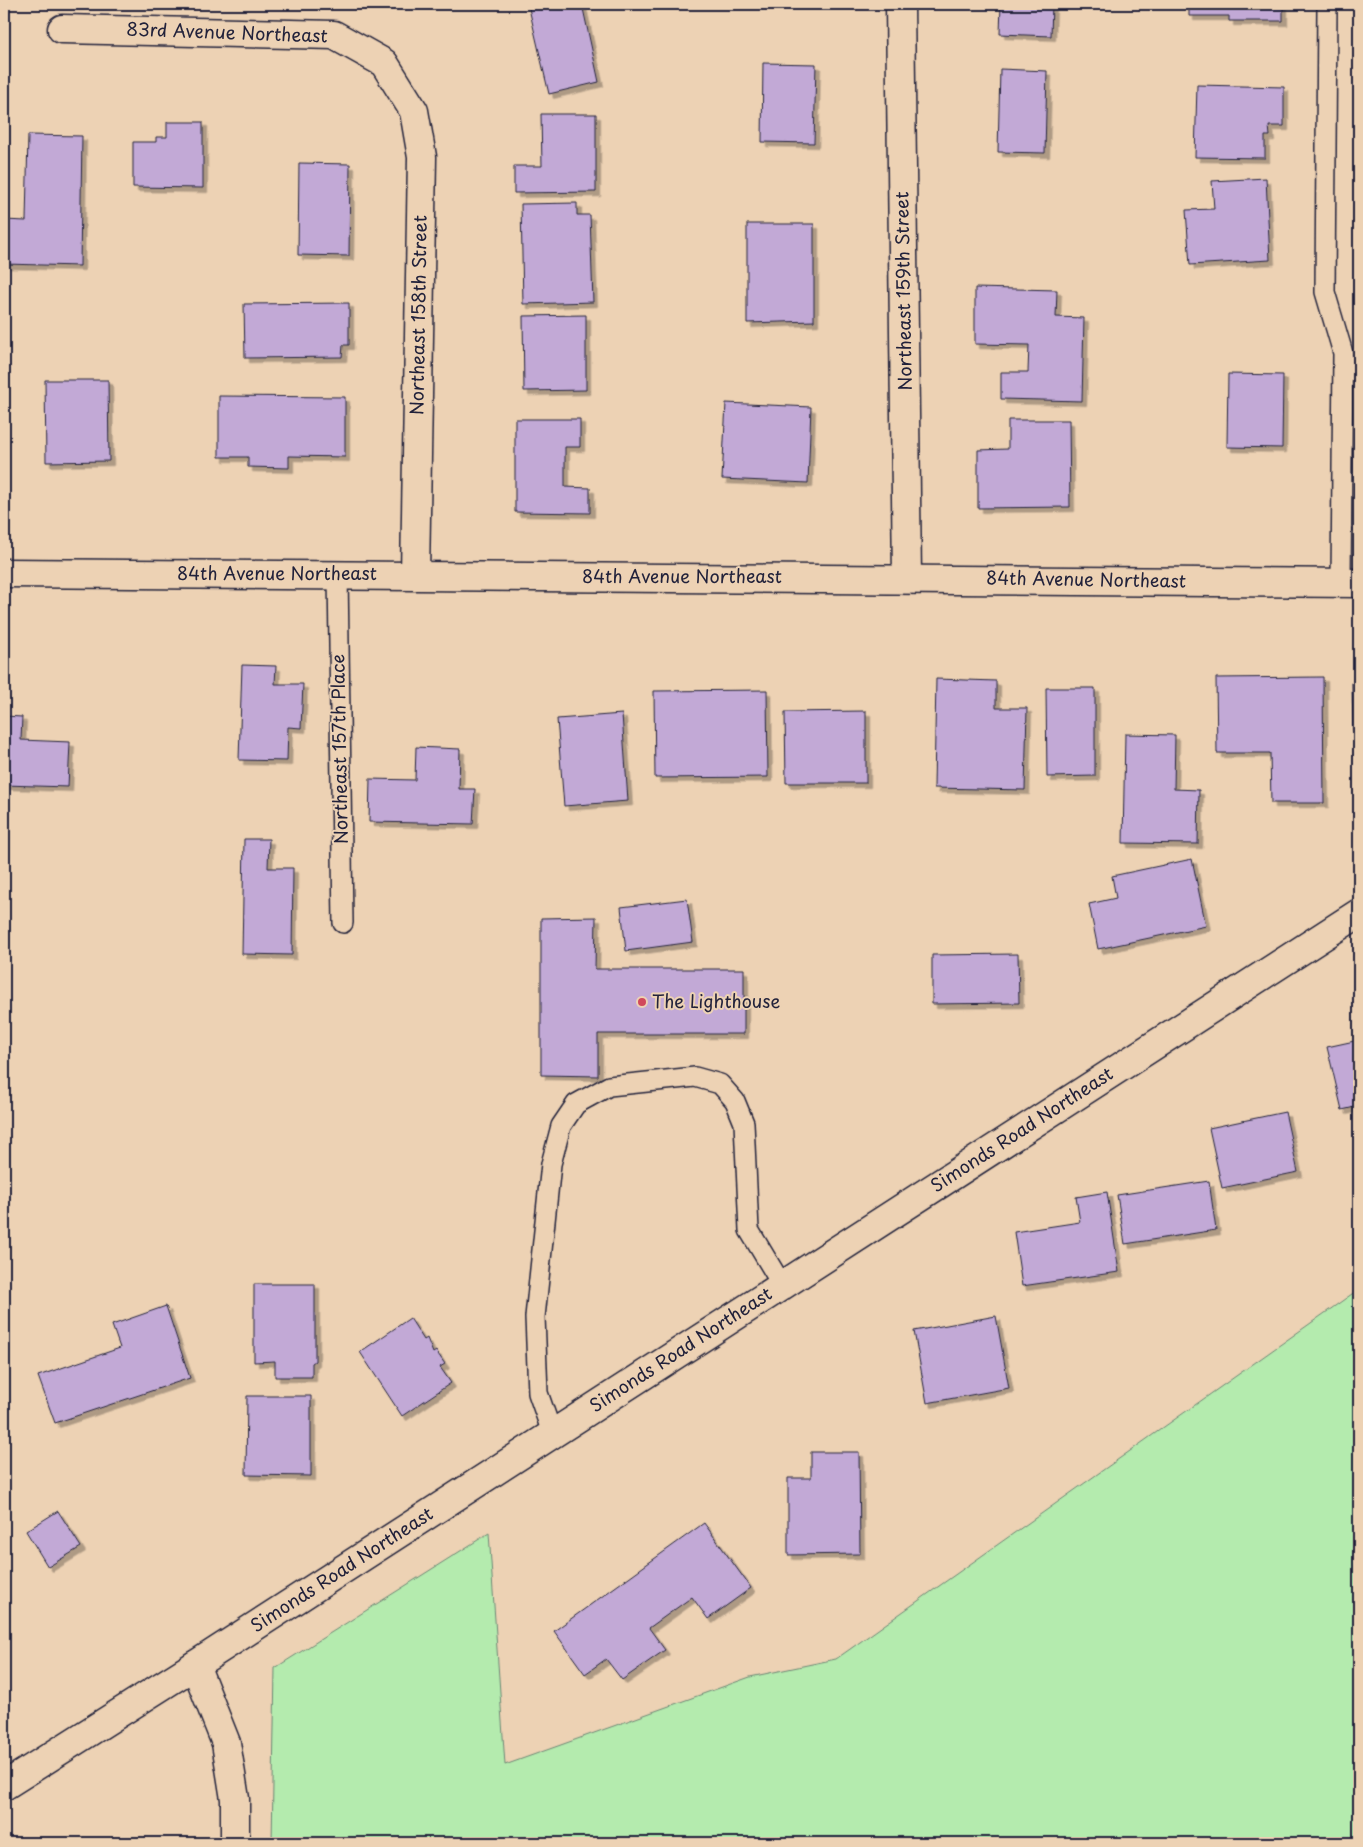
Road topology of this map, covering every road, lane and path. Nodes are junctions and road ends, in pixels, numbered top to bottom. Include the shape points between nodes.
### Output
1 (900, 4) edge
2 (1327, 4) edge
3 (62, 29) dead end
4 (384, 63) joint
5 (4, 573) edge
6 (338, 574) junction
7 (415, 575) junction
8 (907, 578) junction
9 (1350, 583) edge
10 (1359, 913) edge
11 (343, 923) dead end
12 (782, 1285) junction
13 (552, 1433) junction
14 (195, 1665) junction
15 (4, 1786) edge
16 (235, 1843) edge

1 - 8 street, Northeast 159th Street
2 - 9 lane via 1325,292 1343,353
3 - 4 street, 83rd Avenue Northeast via 334,35
4 - 7 street, Northeast 158th Street via 414,111 422,158
5 - 6 street, 84th Avenue Northeast
6 - 7 street, 84th Avenue Northeast
6 - 11 lane, Northeast 157th Place
7 - 8 street, 84th Avenue Northeast
8 - 9 street, 84th Avenue Northeast
10 - 12 street, Simonds Road Northeast
12 - 13 street, Simonds Road Northeast
12 - 13 lane via 749,1230 744,1123 735,1101 720,1084 695,1077 609,1086 576,1104 561,1126 551,1164 535,1317 538,1393
13 - 14 street, Simonds Road Northeast
14 - 15 street, Simonds Road Northeast
14 - 16 street via 226,1743 235,1799

